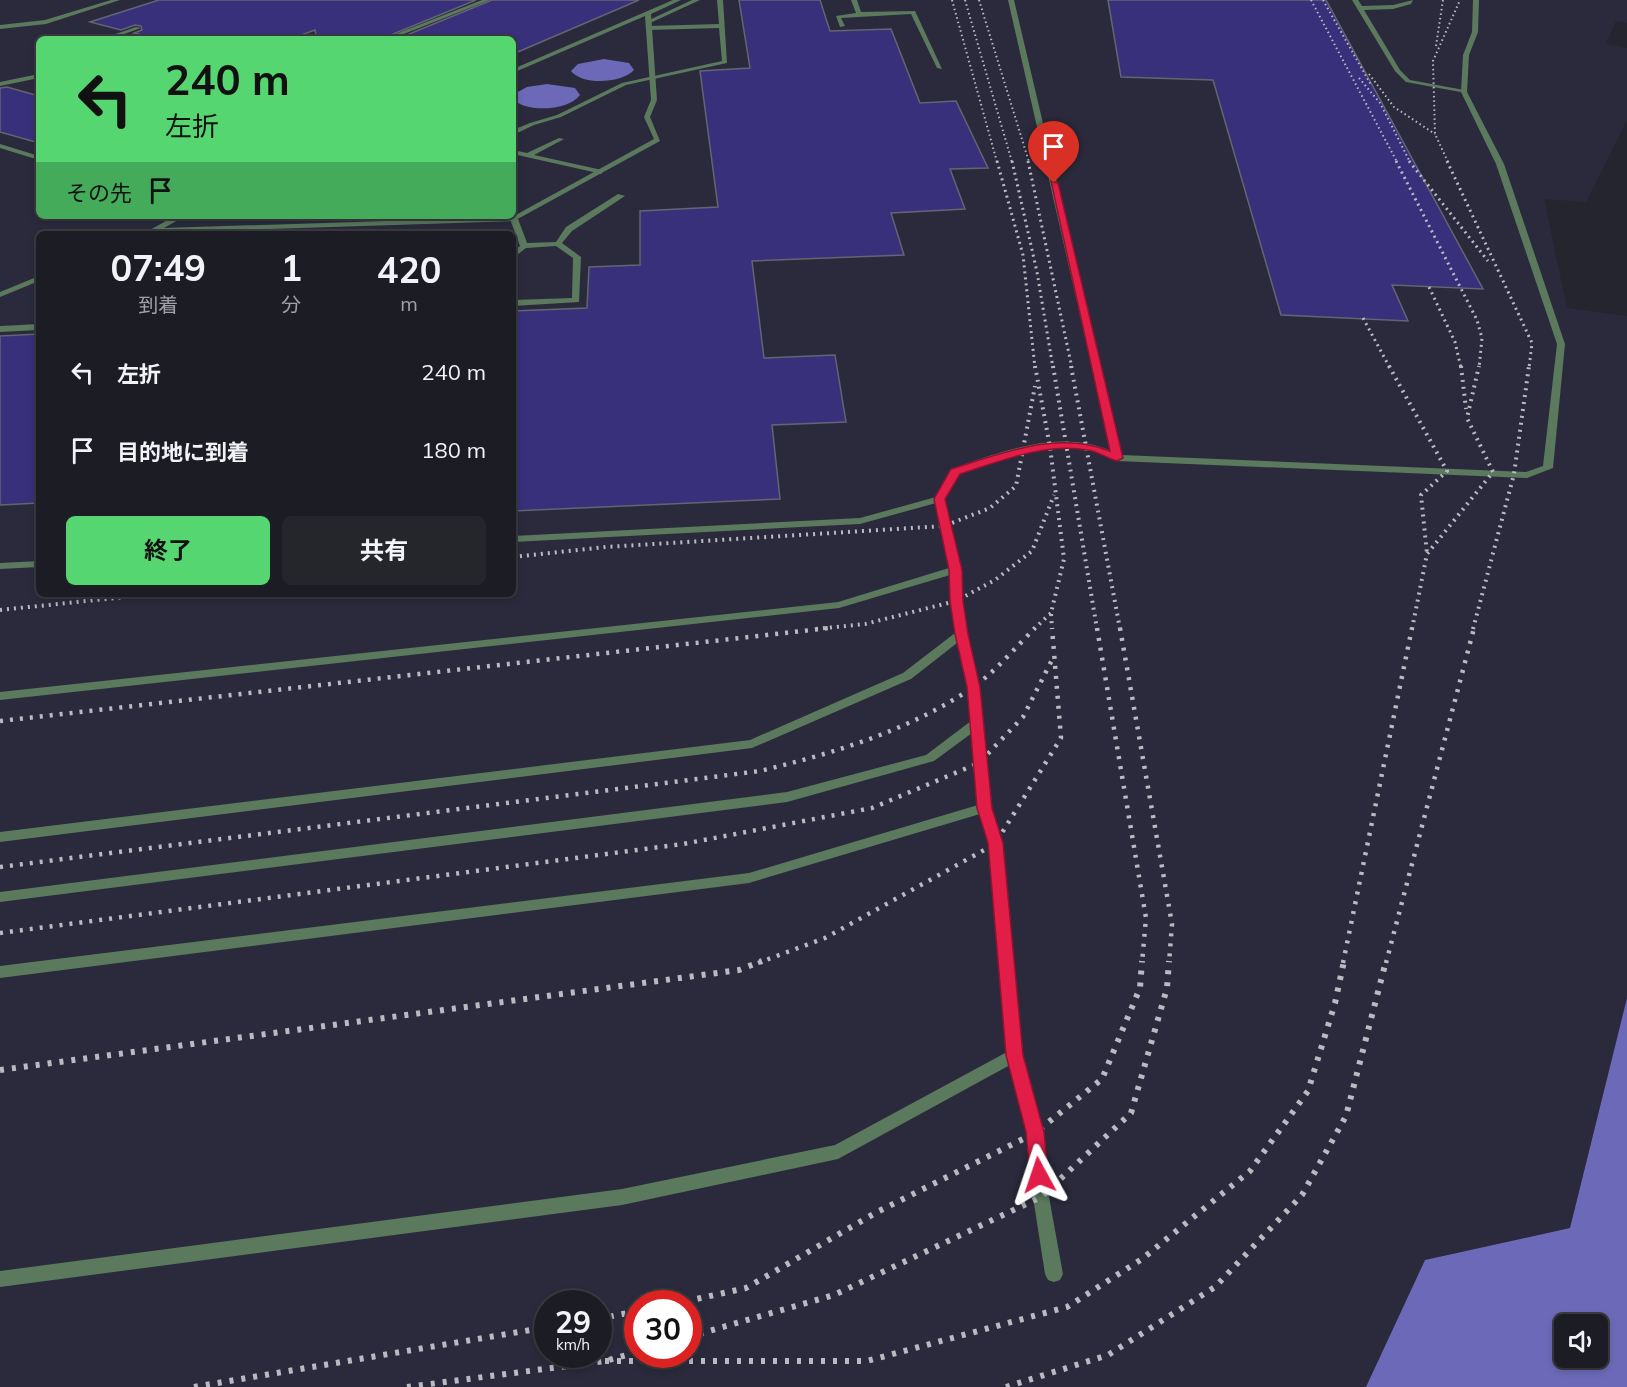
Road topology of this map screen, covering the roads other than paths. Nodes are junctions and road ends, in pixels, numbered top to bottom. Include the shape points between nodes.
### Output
1 (117, 0) edge
2 (488, 0) edge
3 (678, 0) edge
4 (697, 0) edge
5 (720, 0) edge
6 (854, 0) edge
7 (1011, 0) edge
8 (1355, 0) edge
9 (1410, 0) edge
10 (1476, 0) edge
11 (682, 7) junction
12 (1361, 8) junction
13 (859, 14) junction
14 (648, 21) junction
15 (722, 26) junction
16 (842, 26) dead end
17 (0, 27) edge
18 (684, 27) junction
19 (138, 28) dead end
20 (113, 36) edge
21 (394, 36) edge
22 (940, 68) dead end
23 (36, 70) edge
24 (516, 70) edge
25 (36, 76) edge
26 (653, 77) junction
27 (26, 78) junction
28 (0, 84) edge
29 (1464, 92) junction
30 (516, 132) edge
31 (561, 139) dead end
32 (0, 146) edge
33 (516, 153) edge
34 (528, 155) junction
35 (36, 157) edge
36 (599, 172) junction
37 (621, 196) dead end
38 (516, 218) edge
39 (175, 219) edge
40 (514, 219) joint
41 (153, 231) edge
42 (201, 231) edge
43 (558, 244) junction
44 (524, 246) junction
45 (516, 253) edge
46 (36, 279) edge
47 (0, 295) edge
48 (516, 303) edge
49 (36, 327) edge
50 (0, 329) edge
51 (1117, 458) junction
52 (940, 499) junction
53 (516, 539) edge
54 (36, 564) edge
55 (0, 566) edge
56 (956, 570) junction
57 (961, 634) junction
58 (0, 696) edge
59 (977, 723) junction
60 (984, 808) junction
61 (0, 837) edge
62 (0, 897) edge
63 (0, 972) edge
64 (1015, 1055) junction
65 (1054, 1274) dead end
66 (0, 1279) edge

1 - 17 street via 46,22
2 - 21 street
3 - 14 street
4 - 11 street
5 - 15 street
6 - 13 street
7 - 51 street
8 - 12 street
9 - 12 street via 1393,7
10 - 29 street via 1475,32 1466,55
11 - 14 street
11 - 18 street
12 - 29 street via 1408,81
13 - 16 street via 838,17
13 - 22 street via 913,12
14 - 18 street
14 - 24 street
14 - 26 street
15 - 18 street
15 - 26 street via 725,62
19 - 20 street
23 - 27 street
25 - 27 street
26 - 30 street via 624,84 559,116
26 - 36 street via 654,100 647,117 658,140
27 - 28 street
29 - 51 street via 1500,165 1562,344 1548,468 1527,475
31 - 34 street
32 - 35 street
33 - 34 street
34 - 36 street
36 - 38 street
37 - 43 street via 569,229
39 - 41 street
40 - 42 street
40 - 44 street
43 - 44 street
43 - 48 street via 577,257 576,300
44 - 45 street
46 - 47 street
49 - 50 street
51 - 52 street via 1088,446 1025,450 955,471
52 - 53 street via 860,521
52 - 56 street
54 - 55 street
56 - 57 street
56 - 58 street via 839,605
57 - 59 street via 974,687
57 - 61 street via 907,676 752,744
59 - 60 street
59 - 62 street via 930,758 787,797
60 - 63 street via 749,879
60 - 64 street via 995,843
64 - 65 street via 1035,1132
64 - 66 street via 838,1152 622,1197

